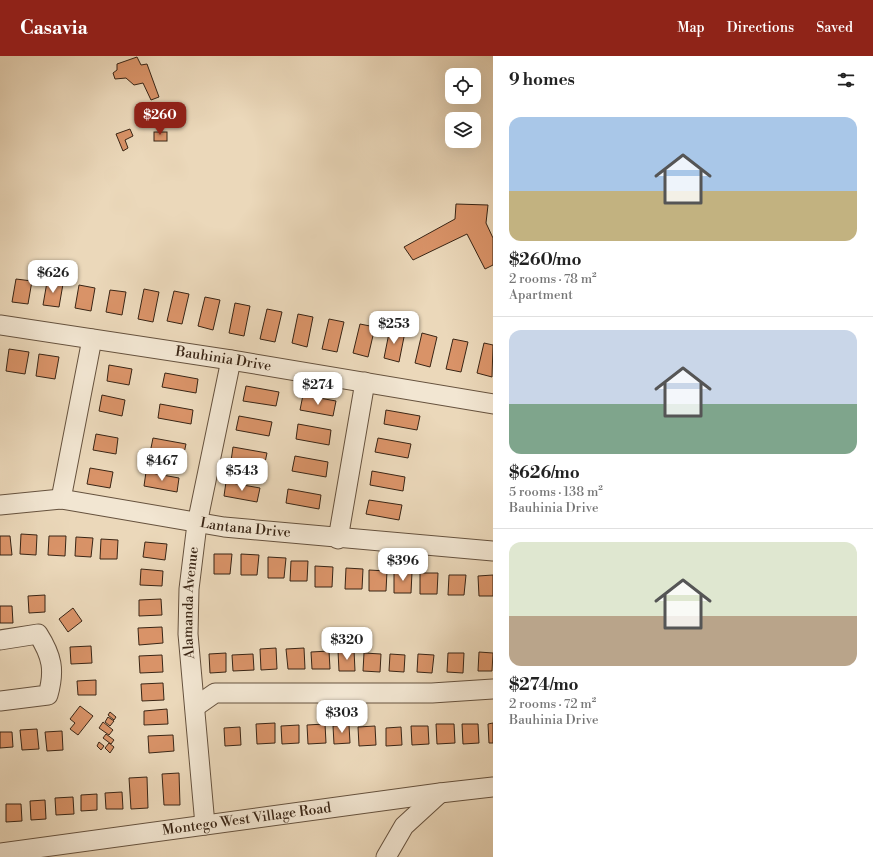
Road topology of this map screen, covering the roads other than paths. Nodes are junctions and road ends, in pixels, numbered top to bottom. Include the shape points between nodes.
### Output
1 (0, 325) edge
2 (92, 340) junction
3 (231, 360) junction
4 (365, 382) junction
5 (493, 404) edge
6 (61, 499) junction
7 (0, 506) edge
8 (197, 524) junction
9 (338, 539) junction
10 (493, 551) edge
11 (0, 640) edge
12 (493, 689) edge
13 (0, 701) edge
14 (195, 707) junction
15 (493, 787) edge
16 (440, 792) junction
17 (205, 825) junction
18 (0, 853) edge
19 (386, 857) edge

1 - 2 street, Bauhinia Drive
2 - 3 street, Bauhinia Drive
2 - 6 street
3 - 4 street, Bauhinia Drive
3 - 8 street, Alamanda Avenue
4 - 5 street, Bauhinia Drive
4 - 9 street
6 - 7 street, Lantana Drive
6 - 8 street, Lantana Drive
8 - 9 street, Lantana Drive
8 - 14 street, Alamanda Avenue via 189,589 188,634
9 - 10 street, Lantana Drive
11 - 13 street via 38,634 47,648 52,664 52,679 48,695
12 - 14 street via 432,693 215,693
14 - 17 street, Alamanda Avenue
15 - 16 street, Montego West Village Road
16 - 17 street, Montego West Village Road
16 - 19 street via 404,826
17 - 18 street, Montego West Village Road

